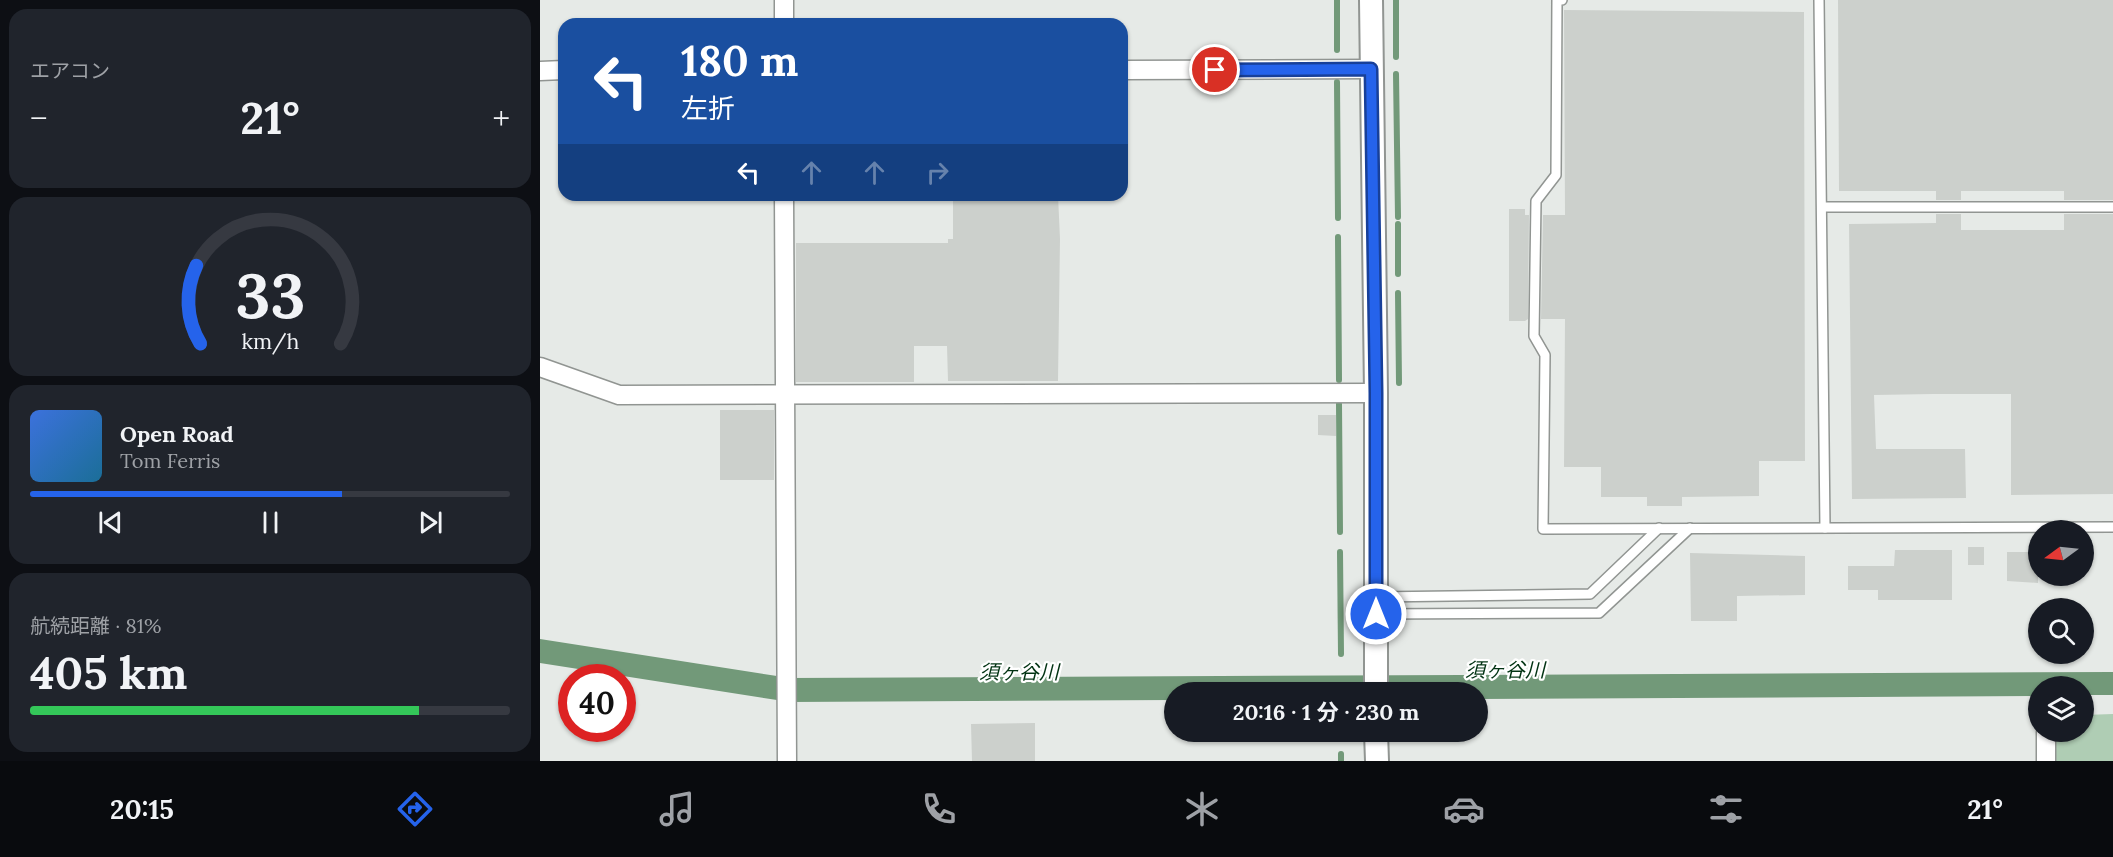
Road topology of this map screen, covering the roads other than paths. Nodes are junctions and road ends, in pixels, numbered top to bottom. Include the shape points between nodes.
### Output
1 (783, 0) edge
2 (1371, 0) edge
3 (1562, 0) edge
4 (1819, 0) edge
5 (784, 18) edge
6 (1371, 69) junction
7 (540, 70) edge
8 (558, 70) edge
9 (1128, 70) edge
10 (784, 201) edge
11 (1822, 207) junction
12 (2113, 207) edge
13 (540, 367) edge
14 (1376, 393) junction
15 (785, 395) junction
16 (2113, 527) edge
17 (1659, 528) junction
18 (1690, 528) junction
19 (1825, 528) junction
20 (1376, 605) junction
21 (1376, 682) edge
22 (1376, 742) edge
23 (2046, 742) edge
24 (787, 761) edge
25 (1377, 761) edge
26 (2046, 761) edge

1 - 5 street
2 - 6 street
3 - 17 lane via 1557,0 1556,175 1536,201 1534,336 1545,355 1543,529
4 - 11 lane
6 - 9 street
6 - 14 street
7 - 8 street
10 - 15 street
11 - 12 lane
11 - 19 lane
13 - 15 street via 619,395
14 - 15 street
14 - 20 street
15 - 24 street
16 - 19 lane
17 - 18 lane
17 - 20 lane via 1590,594
18 - 19 lane
18 - 20 lane via 1599,613
20 - 21 street
22 - 25 street
23 - 26 street

